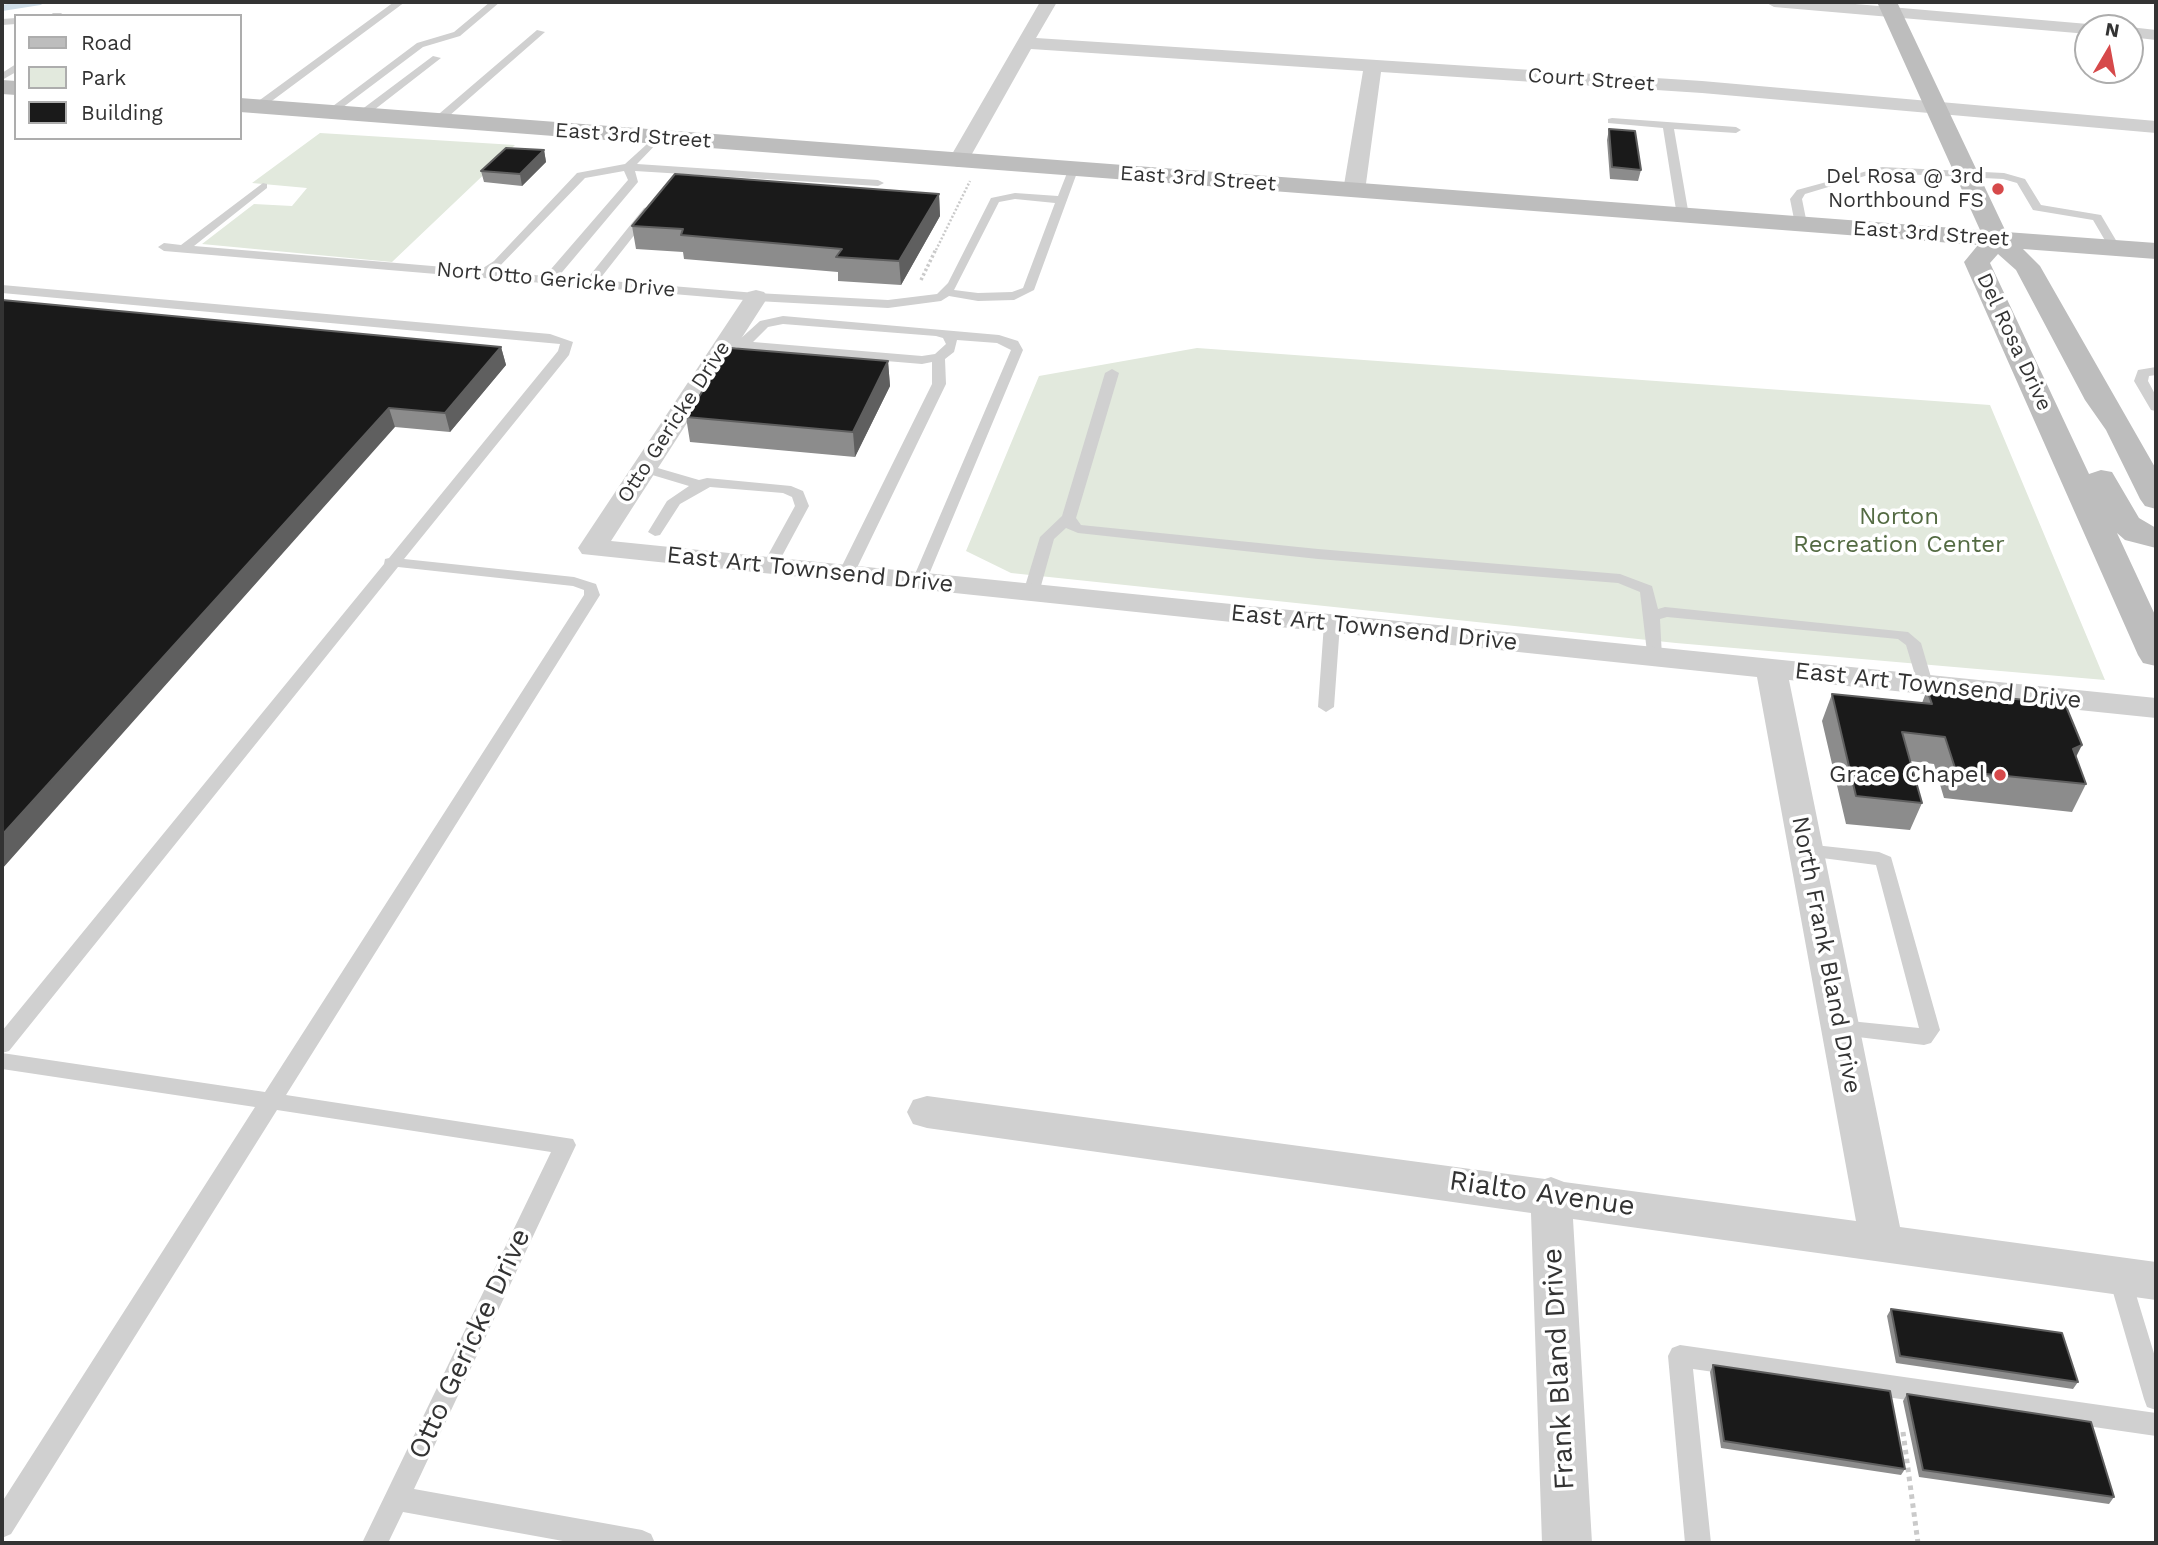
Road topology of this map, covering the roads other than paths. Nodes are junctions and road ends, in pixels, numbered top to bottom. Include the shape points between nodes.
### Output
1 (400, 2) edge
2 (495, 2) edge
3 (1048, 2) edge
4 (1774, 2) edge
5 (1889, 7) edge
6 (2074, 27) edge
7 (540, 32) dead end
8 (1025, 43) junction
9 (436, 58) dead end
10 (13, 62) edge
11 (1373, 66) junction
12 (2, 77) edge
13 (1937, 105) junction
14 (248, 106) edge
15 (330, 112) junction
16 (361, 115) junction
17 (437, 121) junction
18 (1612, 121) dead end
19 (1668, 125) junction
20 (2156, 127) edge
21 (1736, 130) dead end
22 (657, 138) junction
23 (628, 167) junction
24 (680, 169) junction
25 (1073, 170) junction
26 (965, 171) junction
27 (1967, 174) junction
28 (672, 180) edge
29 (878, 183) dead end
30 (263, 186) dead end
31 (1354, 191) junction
32 (1061, 200) junction
33 (655, 201) edge
34 (1683, 216) junction
35 (1801, 224) junction
36 (1997, 239) junction
37 (164, 247) dead end
38 (2114, 247) junction
39 (184, 248) junction
40 (2156, 251) edge
41 (482, 274) junction
42 (549, 279) junction
43 (590, 283) junction
44 (2, 289) edge
45 (946, 292) junction
46 (755, 297) junction
47 (949, 336) junction
48 (734, 344) junction
49 (939, 357) junction
50 (2156, 371) edge
51 (1112, 373) dead end
52 (2156, 407) edge
53 (2055, 434) junction
54 (644, 468) junction
55 (699, 485) junction
56 (2156, 499) edge
57 (1069, 518) junction
58 (655, 532) dead end
59 (2156, 538) edge
60 (592, 548) joint
61 (390, 562) junction
62 (770, 566) junction
63 (846, 574) junction
64 (920, 581) junction
65 (1031, 593) junction
66 (1652, 617) junction
67 (1332, 624) junction
68 (2156, 655) edge
69 (1654, 657) junction
70 (1770, 668) junction
71 (1925, 684) junction
72 (1326, 708) dead end
73 (2156, 708) edge
74 (1805, 850) junction
75 (1840, 1028) junction
76 (2, 1045) edge
77 (2, 1061) edge
78 (270, 1100) junction
79 (927, 1112) dead end
80 (1551, 1195) junction
81 (1881, 1241) junction
82 (2138, 1278) edge
83 (2156, 1399) edge
84 (2156, 1425) edge
85 (397, 1497) junction
86 (2, 1525) edge
87 (375, 1543) edge
88 (642, 1543) edge
89 (1567, 1543) edge
90 (1698, 1543) edge

1 - 14 lane
2 - 15 lane via 457,34 420,46
3 - 8 street
4 - 5 street
5 - 6 street
5 - 13 main road
7 - 17 lane
8 - 11 street, Court Street
8 - 26 street
9 - 16 lane
10 - 12 lane
11 - 13 street, Court Street
11 - 31 street
13 - 20 street, Court Street
13 - 27 main road
14 - 15 main road, East 3rd Street
15 - 16 main road, East 3rd Street
16 - 17 main road, East 3rd Street
17 - 22 main road, East 3rd Street
18 - 19 lane
19 - 21 lane
19 - 34 lane
22 - 23 lane
22 - 26 main road, East 3rd Street
23 - 24 lane
23 - 41 lane via 581,175 498,264
23 - 42 lane via 634,180
24 - 28 lane
24 - 29 lane
25 - 26 main road, East 3rd Street
25 - 31 main road, East 3rd Street
25 - 32 lane, Nort Otto Gericke Drive
27 - 35 lane via 1882,170 1801,192 1796,199
27 - 36 main road
27 - 38 lane via 2021,181 2042,210 2097,216
30 - 39 lane
31 - 34 main road, East 3rd Street
32 - 45 lane via 1015,196 995,200
32 - 45 lane, Nort Otto Gericke Drive via 1028,290 1014,296 978,297
33 - 43 lane
34 - 35 main road, East 3rd Street
35 - 36 main road, East 3rd Street
36 - 38 main road, East 3rd Street
36 - 53 main road, Del Rosa Drive via 1977,262
36 - 56 main road, Del Rosa Drive via 2027,266
37 - 39 lane, Nort Otto Gericke Drive
38 - 40 main road, East 3rd Street
39 - 41 lane, Nort Otto Gericke Drive
41 - 42 lane, Nort Otto Gericke Drive
42 - 43 lane, Nort Otto Gericke Drive
43 - 46 lane, Nort Otto Gericke Drive
44 - 61 lane via 566,342 564,352
45 - 46 lane, Nort Otto Gericke Drive via 928,302 888,304
46 - 48 street, Otto Gericke Drive
47 - 48 lane via 783,320 764,324
47 - 49 lane via 952,344
47 - 64 lane via 999,339 1017,350
48 - 49 lane via 922,360
48 - 54 street, Otto Gericke Drive
49 - 63 lane via 939,384
50 - 52 lane via 2143,373 2141,380
51 - 57 lane
53 - 59 main road via 2097,473 2126,524 2137,533
53 - 68 main road, Del Rosa Drive
54 - 55 lane
54 - 60 street, Otto Gericke Drive
55 - 58 lane via 674,500
55 - 62 lane via 716,481 798,494 802,506
57 - 65 lane via 1047,537
57 - 66 lane via 1078,529 1620,579 1647,589
60 - 62 street, East Art Townsend Drive
61 - 76 lane
61 - 78 lane via 575,582 591,587 592,595
62 - 63 street, East Art Townsend Drive
63 - 64 street, East Art Townsend Drive
64 - 65 street, East Art Townsend Drive
65 - 67 street, East Art Townsend Drive
66 - 69 lane
66 - 71 lane via 1665,612 1902,635 1913,643
67 - 69 street, East Art Townsend Drive
67 - 72 lane
69 - 70 street, East Art Townsend Drive
70 - 71 street, East Art Townsend Drive
70 - 74 street, North Frank Bland Drive
71 - 73 street, East Art Townsend Drive
74 - 75 street, North Frank Bland Drive
74 - 75 lane via 1884,862 1930,1030 1924,1037
75 - 81 street, North Frank Bland Drive
77 - 78 lane
78 - 85 lane, Otto Gericke Drive via 565,1145
78 - 86 lane
79 - 80 street, Rialto Avenue
80 - 81 street, Rialto Avenue
80 - 89 street, Frank Bland Drive
81 - 82 street, Rialto Avenue
82 - 83 lane
84 - 90 lane via 1680,1356
85 - 87 lane, Otto Gericke Drive
85 - 88 lane

